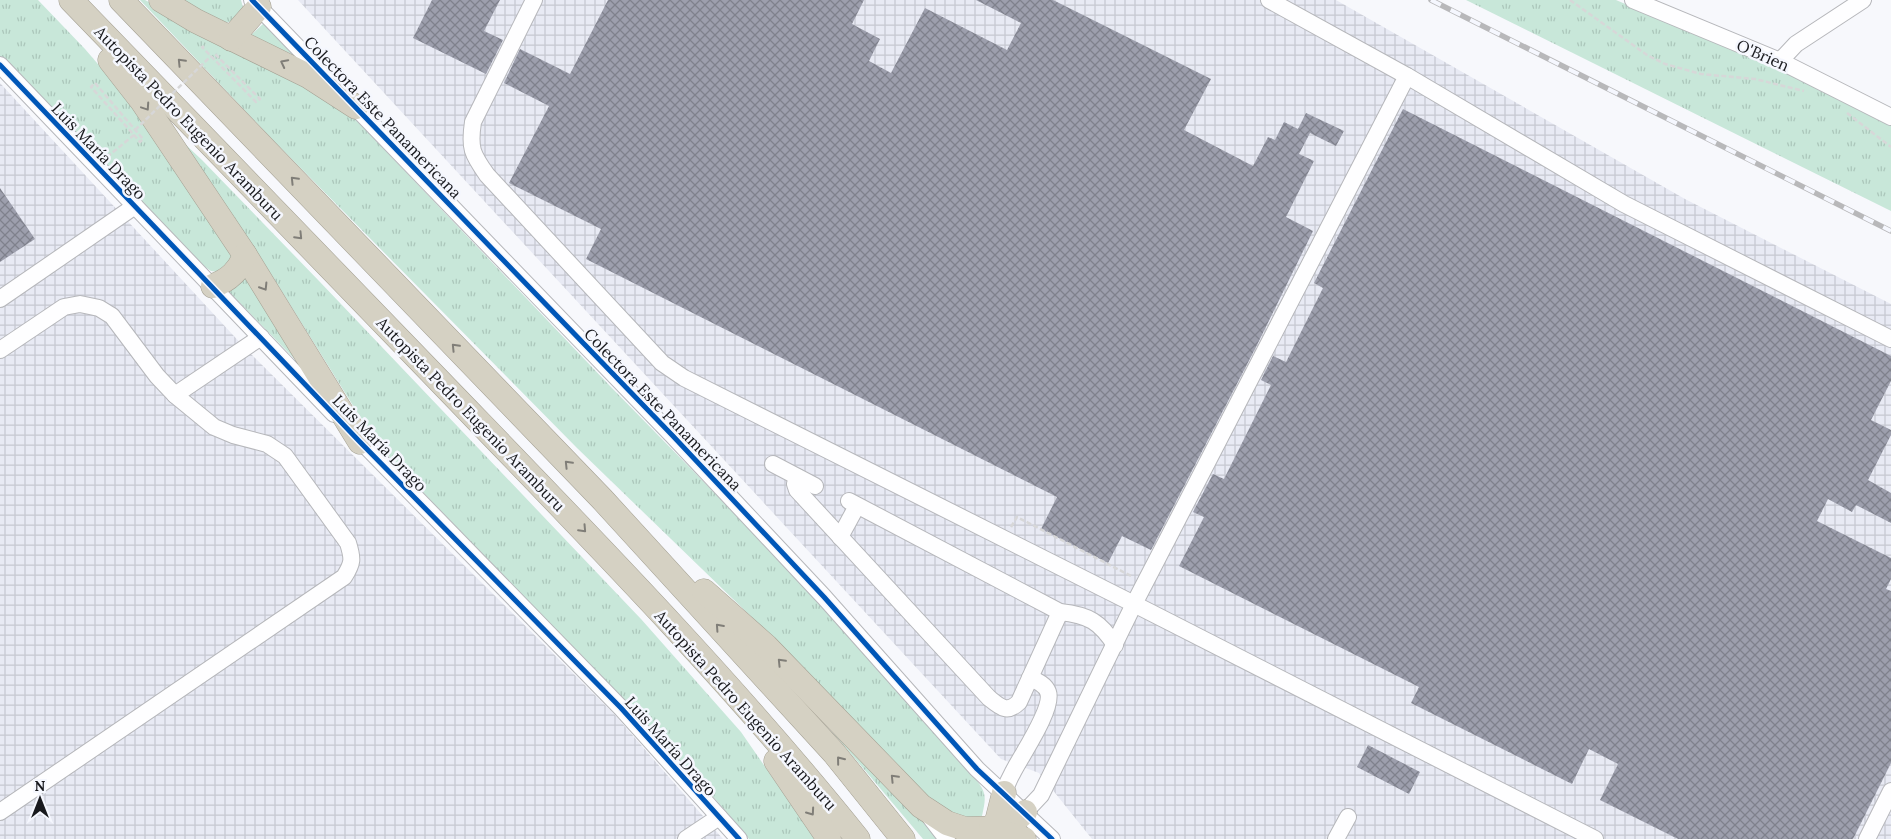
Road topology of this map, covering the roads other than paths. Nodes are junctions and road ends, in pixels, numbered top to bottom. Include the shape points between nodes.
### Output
1 (62, 0) edge
2 (71, 0) edge
3 (121, 0) edge
4 (160, 0) edge
5 (534, 0) edge
6 (1269, 0) edge
7 (1633, 0) edge
8 (1864, 0) edge
9 (256, 4) edge
10 (226, 44) junction
11 (1780, 62) junction
12 (0, 65) edge
13 (1407, 76) junction
14 (356, 107) junction
15 (1891, 117) edge
16 (135, 206) junction
17 (244, 255) junction
18 (213, 286) junction
19 (0, 299) edge
20 (261, 337) junction
21 (1891, 339) edge
22 (0, 350) edge
23 (175, 395) junction
24 (360, 442) junction
25 (773, 464) dead end
26 (797, 477) junction
27 (814, 486) dead end
28 (602, 499) junction
29 (840, 537) junction
30 (1134, 604) junction
31 (1060, 612) junction
32 (1115, 645) junction
33 (714, 671) junction
34 (1030, 678) junction
35 (1891, 790) edge
36 (1004, 793) junction
37 (922, 806) junction
38 (0, 812) edge
39 (1025, 812) junction
40 (718, 817) junction
41 (1348, 817) dead end
42 (990, 829) junction
43 (686, 839) edge
44 (739, 839) edge
45 (828, 839) edge
46 (858, 839) edge
47 (903, 839) edge
48 (946, 839) edge
49 (1024, 839) edge
50 (1052, 839) edge
51 (1336, 839) edge
52 (1595, 839) edge
53 (1868, 839) edge

1 -> 17 highway via 142,101
2 -> 33 highway, Autopista Pedro Eugenio Aramburu via 572,518
28 -> 3 highway
4 - 10 highway
5 - 30 street via 473,122 472,150 487,175 662,363 684,378
6 - 13 street
7 - 11 street, O'Brien
8 - 11 street via 1796,44
9 - 10 highway
9 - 14 street, Colectora Este Panamericana
14 -> 10 highway via 308,76
11 - 15 street, O'Brien
12 - 16 street, Luis María Drago
13 - 21 street via 1624,204
13 - 30 street
14 - 36 street, Colectora Este Panamericana via 672,435 977,769
16 - 18 street, Luis María Drago
16 - 19 street
17 - 18 highway via 235,273
17 -> 24 highway
18 - 20 street, Luis María Drago
20 - 23 street
20 - 24 street, Luis María Drago
22 - 23 street via 64,307 80,304 99,308 112,316
23 - 38 street via 214,426 267,444 285,456 348,543 351,567 344,577
24 - 40 street, Luis María Drago via 621,708
25 - 26 street
26 - 27 street
26 - 29 street via 796,490
37 -> 28 highway via 766,646
47 -> 28 highway via 834,753
29 - 31 street via 853,504
29 - 34 street via 997,704 1006,709 1013,708
30 - 32 street
30 - 52 street
31 - 32 street via 1094,621
31 - 34 street
32 - 39 street via 1041,795
33 -> 45 highway
33 - 46 highway, Autopista Pedro Eugenio Aramburu
34 - 36 street via 1046,689 1049,702
35 - 53 street
36 - 39 street, Colectora Este Panamericana
36 - 42 highway via 996,821
37 - 42 highway via 964,829
37 - 48 street
39 - 42 highway via 1012,824
39 - 50 street, Colectora Este Panamericana
40 - 43 street
40 - 44 street, Luis María Drago
41 - 51 street
42 - 49 highway

